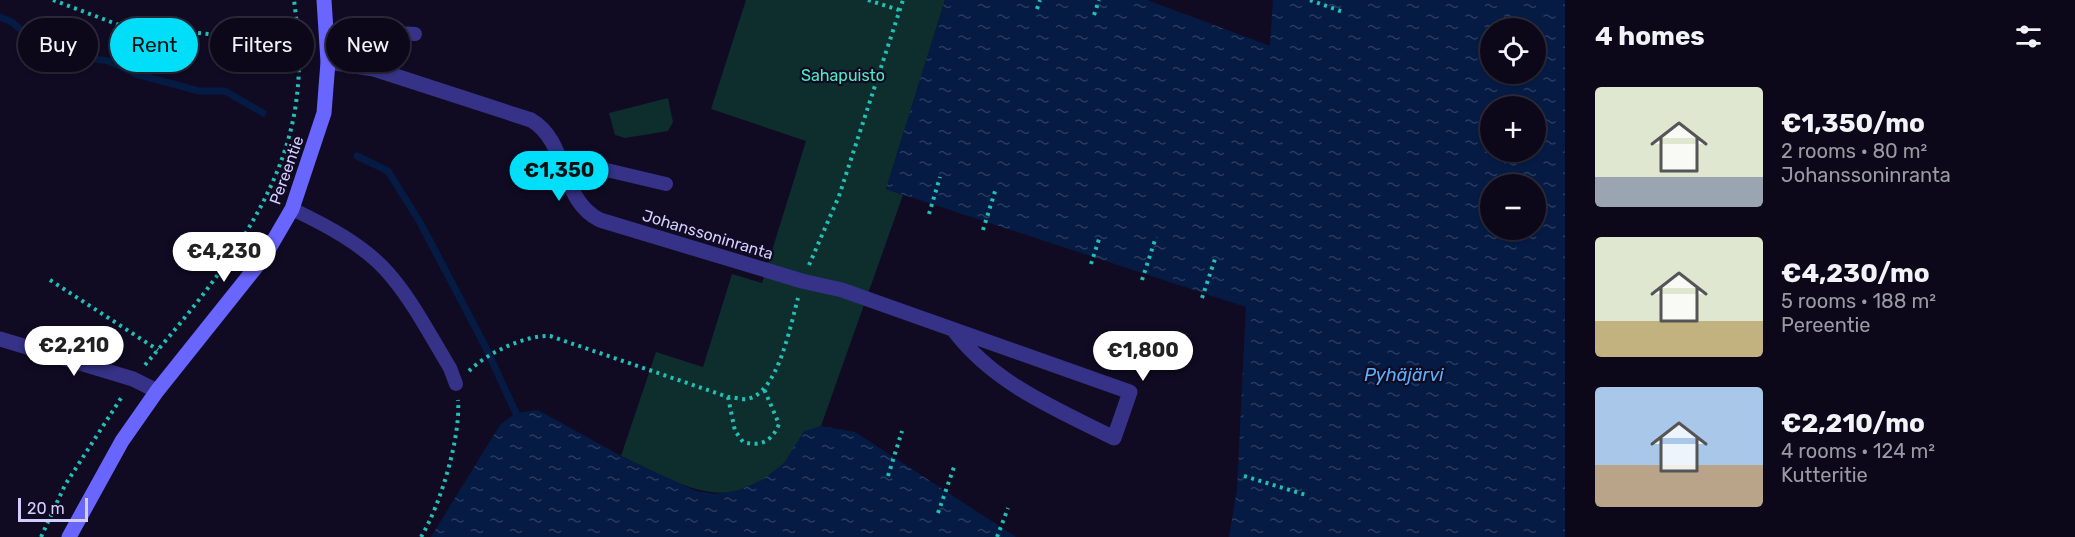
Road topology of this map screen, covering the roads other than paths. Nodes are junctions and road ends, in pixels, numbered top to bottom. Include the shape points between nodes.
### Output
1 (324, 0) edge
2 (326, 31) edge
3 (410, 33) edge
4 (416, 34) dead end
5 (327, 72) edge
6 (383, 72) edge
7 (560, 159) junction
8 (666, 184) dead end
9 (292, 209) junction
10 (955, 332) junction
11 (0, 339) edge
12 (456, 384) road end
13 (157, 391) junction
14 (69, 537) edge

1 - 2 street, Pereentie
3 - 4 lane
5 - 9 street, Pereentie via 324,114
6 - 7 street, Johanssoninranta via 531,120 549,136
7 - 8 lane
7 - 10 street, Johanssoninranta via 579,206 594,217 842,290
9 - 12 lane via 328,227 389,273 450,368
9 - 13 street, Pereentie via 264,257
10 - 10 street, Johanssoninranta via 990,370 1045,404 1114,438 1130,392
11 - 13 street via 133,379
13 - 14 street, Pereentie via 122,441

